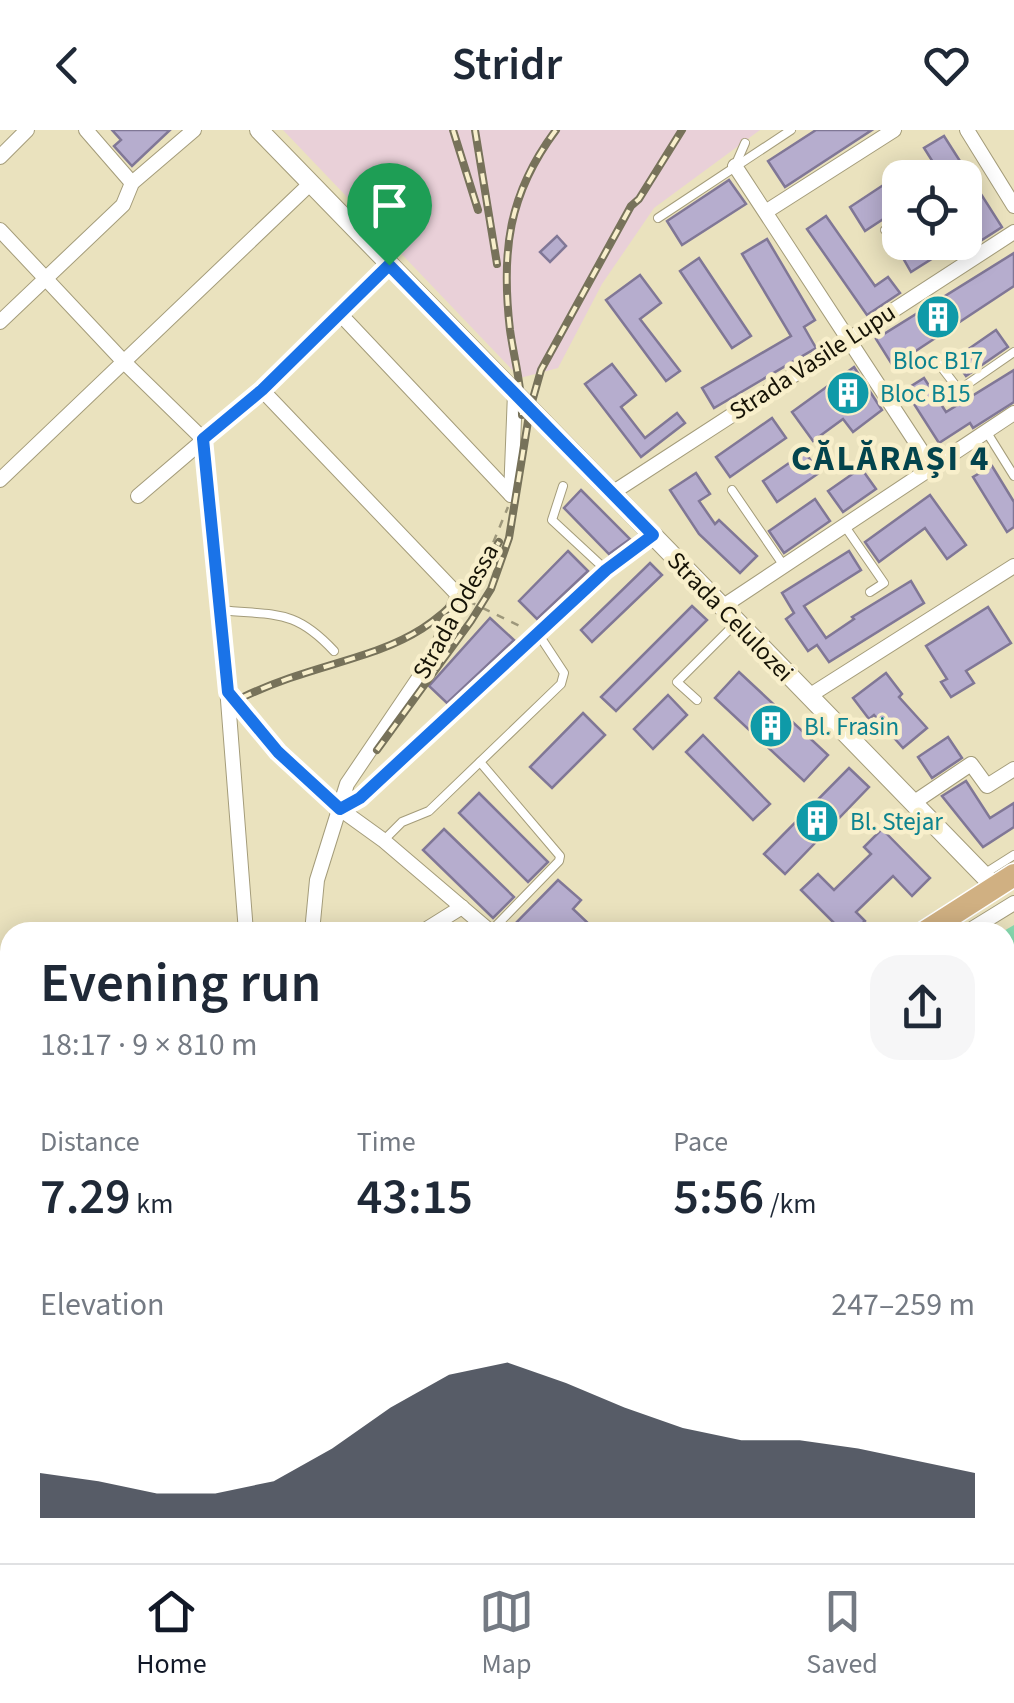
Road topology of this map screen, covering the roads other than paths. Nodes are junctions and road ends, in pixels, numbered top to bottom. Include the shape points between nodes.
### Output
1 (27, 130) edge
2 (86, 130) edge
3 (194, 130) edge
4 (791, 130) edge
5 (894, 130) edge
6 (967, 130) edge
7 (263, 132) edge
8 (745, 143) dead end
9 (0, 157) edge
10 (735, 166) junction
11 (132, 183) junction
12 (311, 183) junction
13 (1014, 206) edge
14 (768, 211) junction
15 (658, 218) dead end
16 (0, 230) edge
17 (1014, 232) edge
18 (967, 262) joint
19 (389, 265) junction
20 (44, 279) junction
21 (341, 315) junction
22 (0, 322) edge
23 (848, 337) junction
24 (1014, 352) edge
25 (936, 360) dead end
26 (124, 362) junction
27 (262, 390) junction
28 (515, 393) junction
29 (1014, 413) edge
30 (986, 431) junction
31 (203, 439) junction
32 (932, 467) junction
33 (1014, 476) edge
34 (0, 480) edge
35 (564, 486) dead end
36 (732, 490) dead end
37 (612, 494) junction
38 (138, 496) dead end
39 (844, 526) junction
40 (653, 535) junction
41 (784, 566) junction
42 (1014, 566) edge
43 (606, 570) junction
44 (870, 592) dead end
45 (722, 607) junction
46 (221, 610) junction
47 (737, 622) junction
48 (539, 634) junction
49 (334, 651) dead end
50 (228, 692) junction
51 (809, 696) junction
52 (697, 700) dead end
53 (480, 762) junction
54 (1014, 768) edge
55 (913, 803) junction
56 (340, 809) junction
57 (383, 840) junction
58 (1014, 856) edge
59 (997, 879) edge
60 (1014, 903) edge
61 (462, 907) junction
62 (245, 922) edge
63 (313, 922) edge
64 (438, 922) edge
65 (479, 922) edge
66 (500, 922) edge
67 (939, 922) edge
68 (983, 922) edge

1 - 9 street
2 - 11 street
3 - 11 street
4 - 10 lane
5 - 14 street
6 - 13 street
7 - 12 street, Strada Celulozei
8 - 10 lane
10 - 14 street
10 - 15 lane
11 - 20 street via 123,206
12 - 19 street, Strada Celulozei
12 - 26 street
14 - 23 street
16 - 20 street
17 - 18 street, Strada Vasile Lupu
18 - 23 street, Strada Vasile Lupu
19 - 21 street
19 - 28 street, Strada Celulozei
20 - 22 street
20 - 26 street
21 - 27 street
21 - 28 street via 511,495
23 - 32 street
23 - 37 street, Strada Vasile Lupu
24 - 25 lane via 959,390
26 - 31 street
26 - 34 street
27 - 31 street
27 - 56 street, Strada Odessa via 458,596 435,654 355,768
28 - 37 street, Strada Celulozei
29 - 30 street
30 - 32 street
30 - 33 lane
31 - 38 street
31 - 46 street
32 - 39 street
35 - 43 lane via 552,520
36 - 41 lane
37 - 40 street, Strada Celulozei
39 - 41 street
39 - 44 lane via 884,583
40 - 43 street, Strada Odessa
40 - 45 street, Strada Celulozei
41 - 45 street
42 - 51 street
43 - 48 street, Strada Odessa
45 - 47 street, Strada Celulozei
46 - 49 lane via 297,620
46 - 50 street
47 - 51 street, Strada Celulozei
47 - 52 lane via 677,682
48 - 53 lane via 564,673 561,684
48 - 56 street, Strada Odessa
50 - 56 street via 278,752
50 - 62 street
51 - 55 street, Strada Celulozei
53 - 57 lane via 430,811 402,822
53 - 66 lane via 560,856
54 - 55 street via 987,786 971,764
55 - 59 street, Strada Celulozei
56 - 57 street
56 - 63 street, Strada Odessa
57 - 61 street
58 - 59 lane
59 - 67 main road
60 - 68 street
61 - 64 street
61 - 65 street

